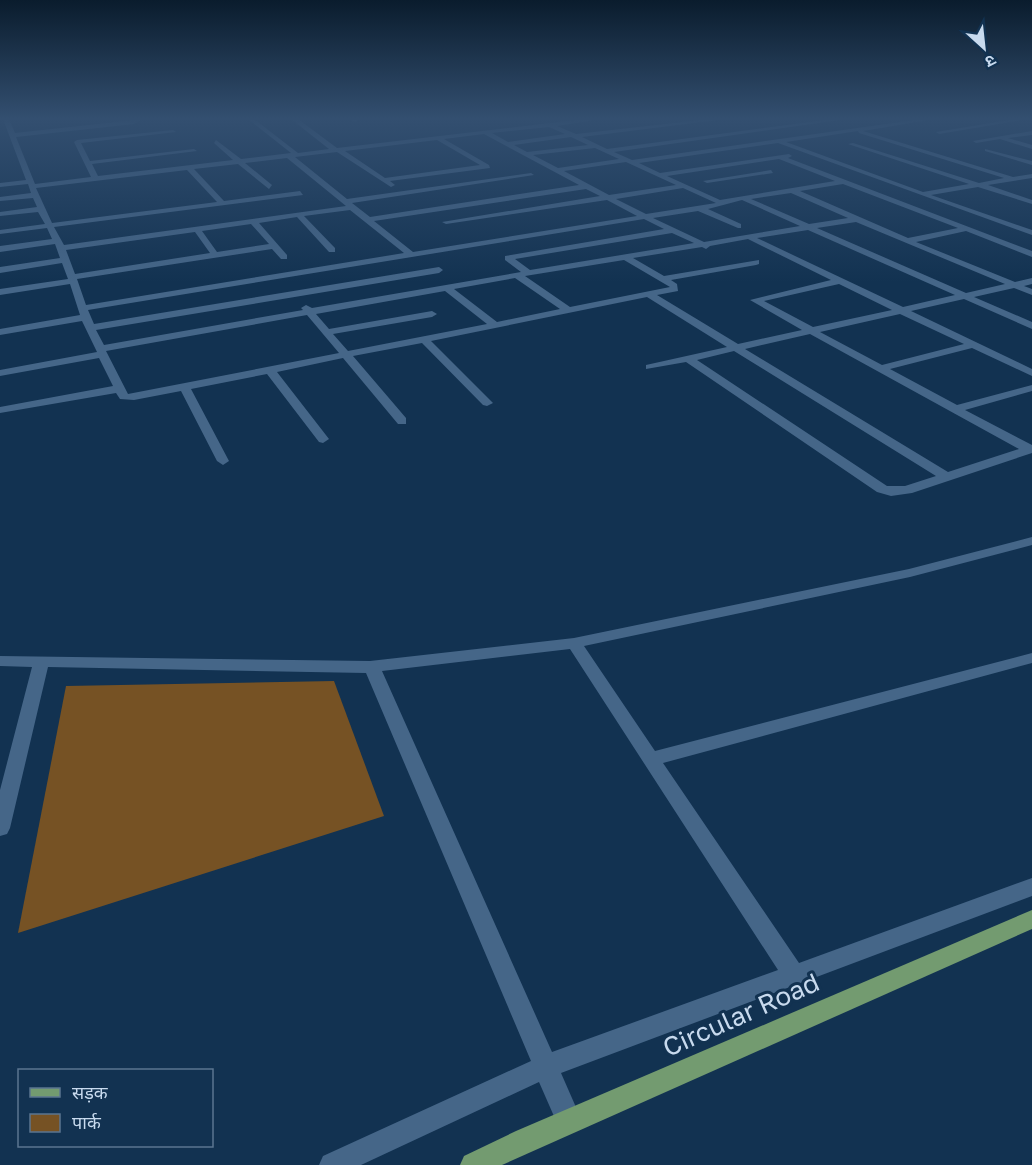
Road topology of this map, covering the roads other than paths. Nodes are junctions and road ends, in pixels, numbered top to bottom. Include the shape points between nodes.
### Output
1 (28, 173) edge
2 (93, 173) edge
3 (135, 173) edge
4 (194, 173) edge
5 (253, 173) edge
6 (313, 173) edge
7 (373, 173) edge
8 (432, 173) edge
9 (500, 173) edge
10 (564, 173) edge
11 (655, 173) edge
12 (670, 173) edge
13 (720, 173) edge
14 (762, 173) edge
15 (821, 173) edge
16 (866, 173) edge
17 (940, 173) edge
18 (995, 173) edge
19 (531, 175) dead end
20 (659, 175) junction
21 (1032, 176) edge
22 (96, 178) junction
23 (509, 178) junction
24 (731, 178) junction
25 (1013, 179) junction
26 (383, 180) junction
27 (707, 181) dead end
28 (843, 182) junction
29 (475, 183) junction
30 (32, 184) junction
31 (0, 185) edge
32 (975, 185) junction
33 (588, 186) junction
34 (684, 186) junction
35 (269, 187) dead end
36 (484, 189) dead end
37 (792, 190) junction
38 (300, 193) dead end
39 (403, 194) junction
40 (493, 194) dead end
41 (922, 194) junction
42 (36, 195) junction
43 (609, 197) junction
44 (743, 198) junction
45 (0, 199) edge
46 (248, 200) junction
47 (501, 200) junction
48 (719, 202) junction
49 (1032, 202) edge
50 (222, 203) junction
51 (349, 205) junction
52 (699, 208) junction
53 (41, 209) junction
54 (430, 210) junction
55 (261, 213) junction
56 (0, 214) edge
57 (299, 215) junction
58 (645, 217) junction
59 (857, 219) junction
60 (368, 220) junction
61 (253, 221) junction
62 (50, 226) junction
63 (738, 226) dead end
64 (807, 228) junction
65 (197, 229) junction
66 (673, 230) junction
67 (966, 230) junction
68 (0, 232) edge
69 (1032, 233) edge
70 (751, 238) junction
71 (907, 241) junction
72 (59, 245) junction
73 (274, 246) junction
74 (706, 246) junction
75 (0, 249) edge
76 (332, 250) dead end
77 (1032, 254) edge
78 (215, 255) junction
79 (411, 255) junction
80 (625, 257) junction
81 (284, 258) dead end
82 (65, 260) junction
83 (756, 262) dead end
84 (0, 270) edge
85 (439, 270) dead end
86 (528, 273) junction
87 (517, 275) junction
88 (278, 276) junction
89 (72, 279) junction
90 (662, 279) junction
91 (839, 280) junction
92 (1032, 281) edge
93 (1015, 285) junction
94 (447, 288) junction
95 (0, 292) edge
96 (1032, 292) edge
97 (294, 294) junction
98 (650, 295) junction
99 (965, 296) junction
100 (900, 310) junction
101 (569, 311) junction
102 (85, 313) junction
103 (310, 313) junction
104 (432, 314) dead end
105 (496, 326) junction
106 (1032, 326) edge
107 (90, 328) junction
108 (813, 331) junction
109 (0, 332) edge
110 (326, 332) junction
111 (425, 340) junction
112 (972, 345) junction
113 (736, 347) junction
114 (100, 352) junction
115 (345, 355) junction
116 (687, 358) junction
117 (650, 367) dead end
118 (883, 368) junction
119 (270, 370) junction
120 (0, 373) edge
121 (1032, 374) edge
122 (184, 387) junction
123 (1032, 388) edge
124 (118, 389) junction
125 (487, 402) dead end
126 (956, 409) junction
127 (0, 410) edge
128 (402, 421) dead end
129 (323, 439) dead end
130 (1031, 449) edge
131 (223, 461) dead end
132 (947, 477) junction
133 (1032, 541) edge
134 (574, 643) junction
135 (1032, 658) edge
136 (0, 661) edge
137 (40, 663) junction
138 (372, 667) junction
139 (651, 759) junction
140 (0, 828) edge
141 (1032, 886) edge
142 (1032, 919) edge
143 (794, 975) junction
144 (544, 1068) junction
145 (569, 1121) junction
146 (332, 1165) edge
147 (473, 1165) edge

1 - 30 street
2 - 22 street
3 - 22 street
4 - 50 street
5 - 35 street
6 - 51 street
7 - 26 street
8 - 26 street
9 - 23 street
10 - 33 street
11 - 20 street
12 - 20 street
13 - 24 street
14 - 24 street
15 - 28 street
16 - 41 street
17 - 32 street
18 - 25 street
19 - 23 street
20 - 34 street
21 - 25 street
22 - 30 street
23 - 29 street
24 - 27 street
25 - 32 street
26 - 39 street
28 - 37 street
28 - 67 street
29 - 36 street
29 - 39 street
30 - 31 street
30 - 42 street
32 - 41 street
32 - 49 street
33 - 43 street
33 - 47 street
34 - 43 street
34 - 48 street
37 - 44 street
37 - 59 street
38 - 46 street
39 - 51 street
40 - 47 street
41 - 69 street
42 - 45 street
42 - 53 street
43 - 54 street via 450,225
43 - 58 street
44 - 48 street
44 - 64 street
46 - 50 street
46 - 55 street
47 - 54 street
48 - 52 street via 722,204
50 - 62 street
51 - 57 street
51 - 60 street
52 - 58 street
52 - 63 street
53 - 56 street
53 - 62 street
54 - 60 street
55 - 57 street
55 - 61 street
57 - 76 street
58 - 66 street
58 - 79 street via 471,242
59 - 64 street
59 - 71 street
60 - 79 street
61 - 65 street
61 - 73 street
62 - 68 street
62 - 72 street
64 - 70 street
64 - 99 street
65 - 72 street
65 - 78 street
66 - 74 street
66 - 86 street via 508,258
67 - 71 street
67 - 77 street
70 - 74 street
70 - 91 street
71 - 93 street
72 - 75 street
72 - 82 street
73 - 78 street
73 - 81 street
74 - 80 street
78 - 89 street
79 - 88 street
80 - 86 street
80 - 90 street
82 - 84 street
82 - 89 street
83 - 90 street
85 - 97 street
86 - 87 street
87 - 94 street
87 - 101 street
88 - 97 street
88 - 102 street
89 - 95 street
89 - 102 street
90 - 98 street via 675,289
91 - 100 street
91 - 108 street via 754,300
92 - 93 street
93 - 96 street
93 - 99 street
94 - 103 street
94 - 105 street
97 - 103 street
97 - 107 street
98 - 101 street
98 - 113 street
99 - 100 street
99 - 106 street
100 - 108 street
100 - 112 street
101 - 105 street
102 - 107 street
102 - 109 street
103 - 110 street
103 - 114 street
104 - 110 street
105 - 111 street
107 - 114 street
108 - 113 street
108 - 118 street
110 - 115 street
111 - 115 street
111 - 125 street
112 - 118 street
112 - 121 street
113 - 116 street
113 - 132 street
114 - 120 street
114 - 124 street
115 - 119 street
115 - 128 street
116 - 117 street
116 - 132 street via 882,489 899,491
118 - 126 street
119 - 122 street
119 - 129 street
122 - 124 street via 129,398
122 - 131 street
123 - 126 street
124 - 127 street
126 - 130 street
130 - 132 street
133 - 134 street via 910,573
134 - 138 street
134 - 139 street
135 - 139 street
136 - 137 street
137 - 138 street
137 - 140 street
138 - 144 street
139 - 143 street
141 - 143 street
142 - 145 main road, Circular Road
143 - 144 street
144 - 145 street
144 - 146 street
145 - 147 main road, Circular Road

